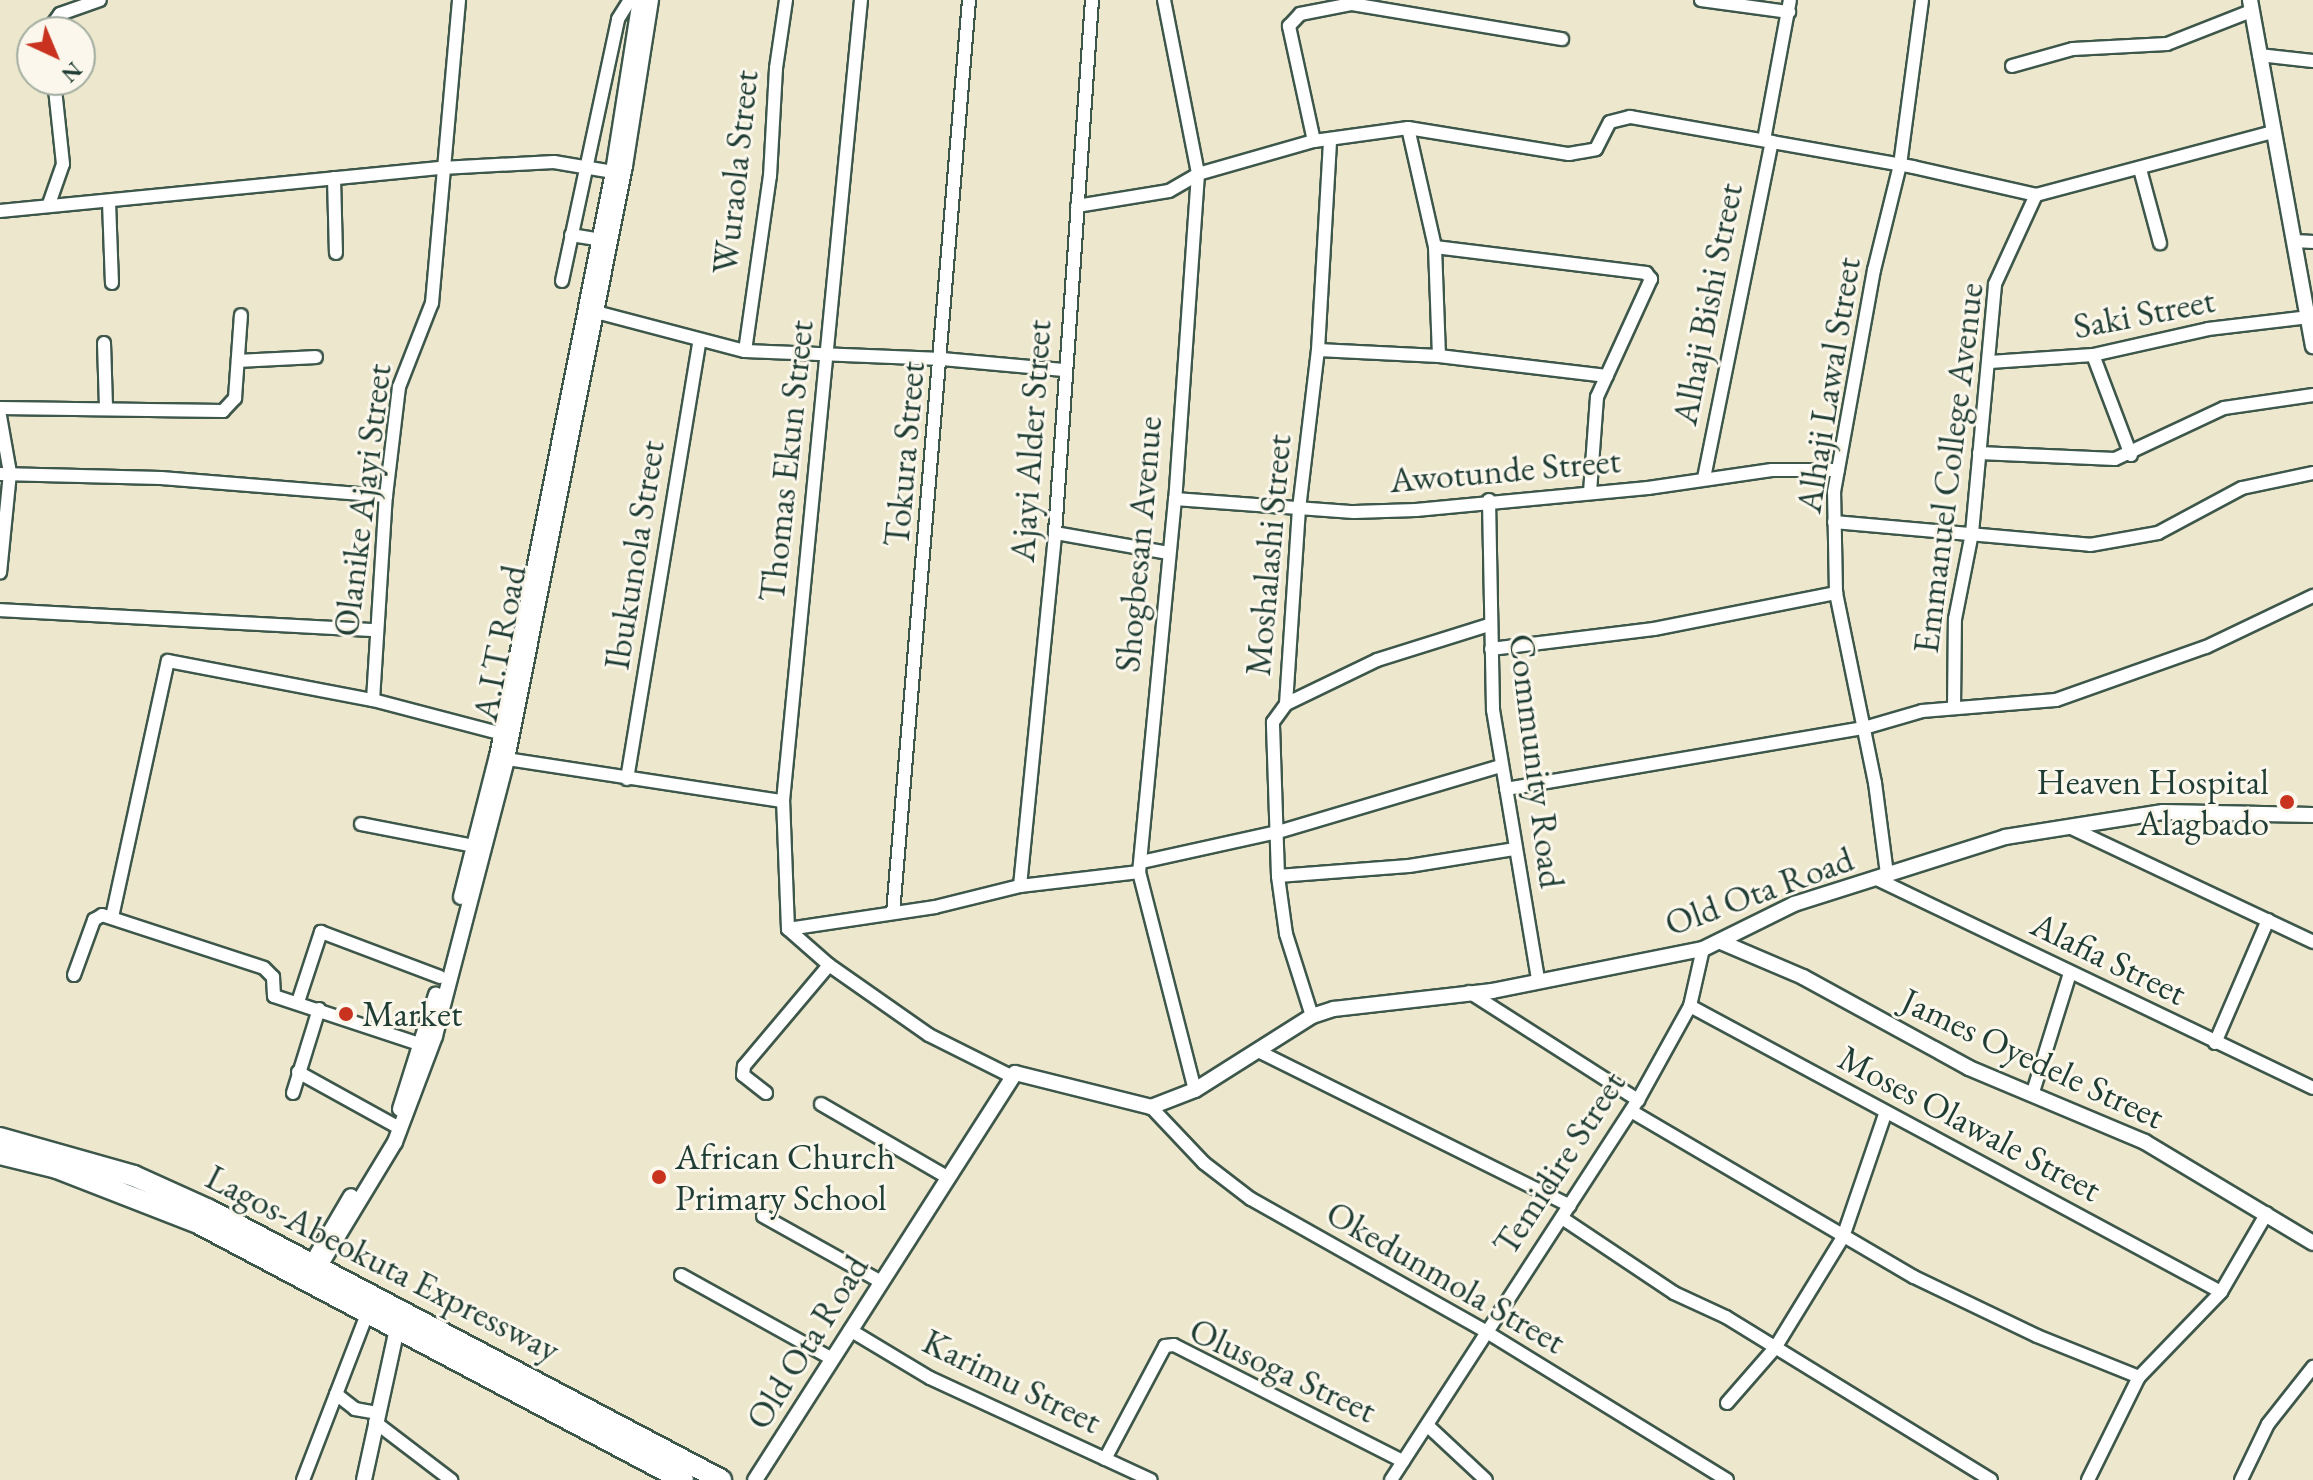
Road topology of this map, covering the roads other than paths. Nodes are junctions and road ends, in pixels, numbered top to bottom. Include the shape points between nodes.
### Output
1 (100, 0) edge
2 (459, 0) edge
3 (630, 0) edge
4 (640, 0) edge
5 (651, 0) edge
6 (786, 0) edge
7 (861, 0) edge
8 (969, 0) edge
9 (1092, 0) edge
10 (1164, 0) edge
11 (1701, 0) edge
12 (1922, 0) edge
13 (1790, 6) edge
14 (2250, 6) edge
15 (59, 16) edge
16 (1562, 39) dead end
17 (2259, 55) junction
18 (2313, 61) edge
19 (2012, 66) dead end
20 (56, 96) edge
21 (1408, 128) junction
22 (2272, 132) junction
23 (1330, 140) junction
24 (1314, 141) junction
25 (1768, 141) junction
26 (585, 164) junction
27 (1900, 165) junction
28 (442, 168) junction
29 (2140, 169) junction
30 (613, 172) junction
31 (1198, 174) junction
32 (334, 178) junction
33 (2036, 195) junction
34 (109, 202) junction
35 (49, 204) junction
36 (1077, 206) junction
37 (0, 211) edge
38 (571, 235) junction
39 (597, 239) junction
40 (2295, 241) junction
41 (2313, 242) edge
42 (2160, 243) dead end
43 (1435, 247) junction
44 (336, 253) dead end
45 (562, 281) dead end
46 (112, 283) dead end
47 (596, 312) junction
48 (241, 315) dead end
49 (2309, 317) junction
50 (700, 340) junction
51 (104, 343) dead end
52 (2313, 346) edge
53 (1318, 350) junction
54 (745, 351) junction
55 (825, 355) junction
56 (2093, 355) junction
57 (1439, 356) junction
58 (316, 357) dead end
59 (942, 359) junction
60 (238, 361) junction
61 (1990, 362) junction
62 (1064, 370) junction
63 (1607, 376) junction
64 (2313, 395) edge
65 (106, 406) junction
66 (0, 408) edge
67 (0, 416) edge
68 (1979, 453) junction
69 (2131, 455) junction
70 (1838, 470) junction
71 (5, 473) edge
72 (2313, 473) edge
73 (1704, 478) junction
74 (1590, 492) junction
75 (386, 496) junction
76 (1175, 499) junction
77 (1489, 500) junction
78 (1299, 509) junction
79 (1834, 522) junction
80 (1055, 533) junction
81 (1972, 533) junction
82 (1168, 553) junction
83 (0, 573) edge
84 (1836, 593) junction
85 (2313, 596) edge
86 (0, 610) edge
87 (1489, 625) junction
88 (374, 630) junction
89 (1491, 649) junction
90 (373, 700) junction
91 (1286, 704) junction
92 (1954, 708) junction
93 (1864, 728) junction
94 (499, 733) junction
95 (507, 759) junction
96 (1501, 766) junction
97 (627, 779) junction
98 (1506, 789) junction
99 (783, 801) junction
100 (490, 806) junction
101 (2313, 815) edge
102 (361, 824) dead end
103 (2069, 827) junction
104 (1278, 832) junction
105 (474, 846) junction
106 (1514, 849) junction
107 (1140, 867) junction
108 (1278, 876) junction
109 (1883, 877) junction
110 (1020, 886) junction
111 (893, 913) junction
112 (112, 917) junction
113 (2268, 920) junction
114 (788, 929) junction
115 (1721, 942) junction
116 (2313, 942) edge
117 (1703, 949) junction
118 (829, 965) junction
119 (2070, 973) junction
120 (74, 975) dead end
121 (440, 977) junction
122 (1538, 979) junction
123 (1469, 992) junction
124 (298, 1002) junction
125 (1690, 1006) junction
126 (319, 1009) junction
127 (1312, 1016) junction
128 (2215, 1043) junction
129 (422, 1045) junction
130 (1258, 1051) junction
131 (298, 1072) junction
132 (1011, 1076) junction
133 (2313, 1088) edge
134 (1195, 1090) junction
135 (2033, 1092) junction
136 (293, 1093) dead end
137 (766, 1093) dead end
138 (821, 1104) dead end
139 (1635, 1105) junction
140 (1151, 1107) junction
141 (1885, 1114) junction
142 (394, 1125) junction
143 (0, 1138) edge
144 (0, 1154) edge
145 (945, 1176) junction
146 (1570, 1206) junction
147 (2267, 1213) junction
148 (763, 1216) dead end
149 (1562, 1218) junction
150 (1843, 1237) junction
151 (2313, 1243) edge
152 (315, 1266) junction
153 (681, 1275) dead end
154 (881, 1282) junction
155 (2221, 1292) junction
156 (367, 1314) junction
157 (397, 1329) junction
158 (850, 1330) junction
159 (1485, 1331) junction
160 (1775, 1348) junction
161 (831, 1358) junction
162 (2313, 1367) edge
163 (2139, 1377) junction
164 (336, 1394) junction
165 (1727, 1403) dead end
166 (376, 1418) junction
167 (1428, 1426) junction
168 (1105, 1459) junction
169 (1403, 1461) junction
170 (303, 1480) edge
171 (364, 1480) edge
172 (451, 1480) edge
173 (683, 1480) edge
174 (721, 1480) edge
175 (755, 1480) edge
176 (1151, 1480) edge
177 (1391, 1480) edge
178 (1486, 1480) edge
179 (1727, 1480) edge
180 (1991, 1480) edge
181 (2088, 1480) edge
182 (2241, 1480) edge

1 - 15 street
2 - 28 street, Olanike Ajayi Street
3 - 26 street via 618,19
4 - 30 street, A.I.T Road
5 - 47 street, A.I.T Road
6 - 54 street, Wuraola Street via 770,176
7 - 55 street, Thomas Ekun Street via 842,233
8 - 59 street, Tokura Street
9 - 36 street, Ajayi Alder Street
10 - 31 street, Shogbesan Avenue
11 - 13 street
12 - 27 street, Alhaji Lawal Street
13 - 25 street, Alhaji Bishi Street
14 - 17 street
14 - 19 street via 2167,44 2073,49
16 - 24 street via 1352,4 1300,14 1289,26
17 - 18 street
17 - 22 street
20 - 35 street via 63,164
21 - 23 street
21 - 25 street via 1569,154 1596,149 1617,117
21 - 43 street
22 - 29 street
22 - 40 street
23 - 24 street
23 - 53 street, Moshalashi Street
24 - 31 street
25 - 27 street
25 - 73 street, Alhaji Bishi Street
26 - 28 street
26 - 30 street
26 - 38 street
27 - 33 street
27 - 70 street, Alhaji Lawal Street via 1874,270
28 - 32 street
28 - 75 street, Olanike Ajayi Street via 432,303 399,387
29 - 33 street
29 - 42 street
30 - 39 street, A.I.T Road
31 - 36 street via 1169,191
31 - 76 street, Shogbesan Avenue
32 - 34 street
32 - 44 street
33 - 61 street, Emmanuel College Avenue via 1995,284
34 - 35 street
34 - 46 street
35 - 37 street
36 - 62 street, Ajayi Alder Street
38 - 39 street
38 - 45 street
39 - 94 street, A.I.T Road
40 - 41 street
40 - 49 street
43 - 57 street
43 - 63 street via 1646,273 1650,286
47 - 50 street
47 - 95 street, A.I.T Road
48 - 60 street
49 - 52 street
49 - 56 street, Saki Street via 2208,329
50 - 54 street
50 - 97 street, Ibukunola Street
51 - 65 street
53 - 57 street
53 - 78 street, Moshalashi Street
54 - 55 street
55 - 59 street
55 - 99 street, Thomas Ekun Street
56 - 61 street, Saki Street
56 - 69 street
57 - 63 street
58 - 60 street
59 - 62 street
59 - 111 street, Tokura Street
60 - 65 street via 235,398 223,411
61 - 68 street, Emmanuel College Avenue
62 - 80 street, Ajayi Alder Street
63 - 74 street via 1594,410
64 - 69 street via 2224,408
65 - 66 street
67 - 71 street
68 - 69 street via 2093,462
68 - 81 street, Emmanuel College Avenue
70 - 73 street, Awotunde Street via 1806,467
70 - 79 street, Alhaji Lawal Street
71 - 75 street via 161,478
71 - 83 street
72 - 81 street via 2242,488 2172,528 2138,537 2070,545
73 - 74 street, Awotunde Street
74 - 77 street, Awotunde Street
75 - 88 street, Olanike Ajayi Street
76 - 78 street, Awotunde Street
76 - 82 street, Shogbesan Avenue
77 - 78 street, Awotunde Street via 1416,510
77 - 87 street, Community Road
78 - 91 street, Moshalashi Street
79 - 81 street
79 - 84 street, Alhaji Lawal Street
80 - 82 street
80 - 110 street, Ajayi Alder Street
81 - 92 street, Emmanuel College Avenue via 1955,619
82 - 107 street, Shogbesan Avenue
84 - 89 street via 1654,629
84 - 93 street, Alhaji Lawal Street
85 - 92 street via 2206,647 2056,700
86 - 88 street
87 - 89 street, Community Road
87 - 91 street via 1377,660
88 - 90 street, Olanike Ajayi Street
89 - 96 street, Community Road
90 - 94 street
90 - 112 street via 168,661
91 - 104 street, Moshalashi Street via 1273,722
92 - 93 street
93 - 98 street
93 - 109 street, Alhaji Lawal Street
94 - 100 street, A.I.T Road
95 - 97 street
95 - 100 street, A.I.T Road
96 - 98 street, Community Road
96 - 104 street
97 - 99 street
98 - 106 street, Community Road
99 - 114 street, Thomas Ekun Street
100 - 105 street, A.I.T Road
100 - 152 street, A.I.T Road via 416,1094 395,1142
101 - 103 street, Old Ota Road via 2163,812
102 - 105 street
103 - 109 street, Old Ota Road via 1994,840
103 - 113 street
104 - 107 street
104 - 108 street, Moshalashi Street
105 - 121 street, A.I.T Road
106 - 108 street via 1409,866
106 - 122 street, Community Road
107 - 110 street
107 - 134 street, Shogbesan Avenue
108 - 127 street, Moshalashi Street via 1286,934
109 - 115 street, Old Ota Road via 1794,904
109 - 119 street, Alafia Street
110 - 111 street
111 - 114 street
112 - 120 street via 97,915
112 - 124 street via 271,971 274,996
113 - 116 street
113 - 128 street
114 - 118 street
115 - 117 street, Old Ota Road
115 - 135 street, James Oyedele Street via 1803,977 1969,1068
117 - 122 street, Old Ota Road
117 - 125 street, Temidire Street
118 - 132 street via 929,1035
118 - 137 street via 744,1066 743,1075
119 - 128 street, Alafia Street
119 - 135 street
121 - 124 street via 321,932
121 - 129 street, A.I.T Road
122 - 123 street, Old Ota Road
123 - 127 street, Old Ota Road via 1361,1002
123 - 139 street
124 - 126 street
125 - 139 street, Temidire Street
125 - 141 street, Moses Olawale Street
126 - 129 street
126 - 131 street
127 - 130 street, Old Ota Road
128 - 133 street, Alafia Street
129 - 142 street, A.I.T Road
130 - 134 street, Old Ota Road
130 - 146 street
131 - 136 street
131 - 142 street
132 - 140 street
132 - 145 street, Old Ota Road
134 - 140 street, Old Ota Road
135 - 147 street, James Oyedele Street via 2145,1142
138 - 145 street
139 - 146 street, Temidire Street
139 - 150 street
140 - 159 street, Okedunmola Street via 1204,1163 1251,1199
141 - 150 street
141 - 155 street, Moses Olawale Street
142 - 152 street, A.I.T Road
143 - 152 highway, Lagos-Abeokuta Expressway via 134,1176
144 - 156 highway, Lagos-Abeokuta Expressway via 57,1168 198,1223
145 - 154 street, Old Ota Road
146 - 149 street, Temidire Street
147 - 151 street, James Oyedele Street
147 - 155 street
148 - 154 street
149 - 159 street, Temidire Street
149 - 160 street via 1674,1293
150 - 160 street
150 - 163 street via 2037,1336
152 - 174 highway, Lagos-Abeokuta Expressway
153 - 161 street
154 - 158 street, Old Ota Road
155 - 163 street
156 - 157 highway, Lagos-Abeokuta Expressway
156 - 164 street
157 - 166 street
157 - 173 highway, Lagos-Abeokuta Expressway
158 - 161 street, Old Ota Road
158 - 168 street, Karimu Street via 930,1378
159 - 167 street, Temidire Street
159 - 179 street, Okedunmola Street
160 - 165 street
160 - 180 street
161 - 175 street, Old Ota Road
162 - 182 street via 2268,1424
163 - 181 street
164 - 166 street
164 - 170 street
166 - 171 street
166 - 172 street
167 - 169 street, Temidire Street
167 - 178 street
168 - 169 street, Olusoga Street via 1165,1346 1174,1345
168 - 176 street, Karimu Street
169 - 177 street, Temidire Street

